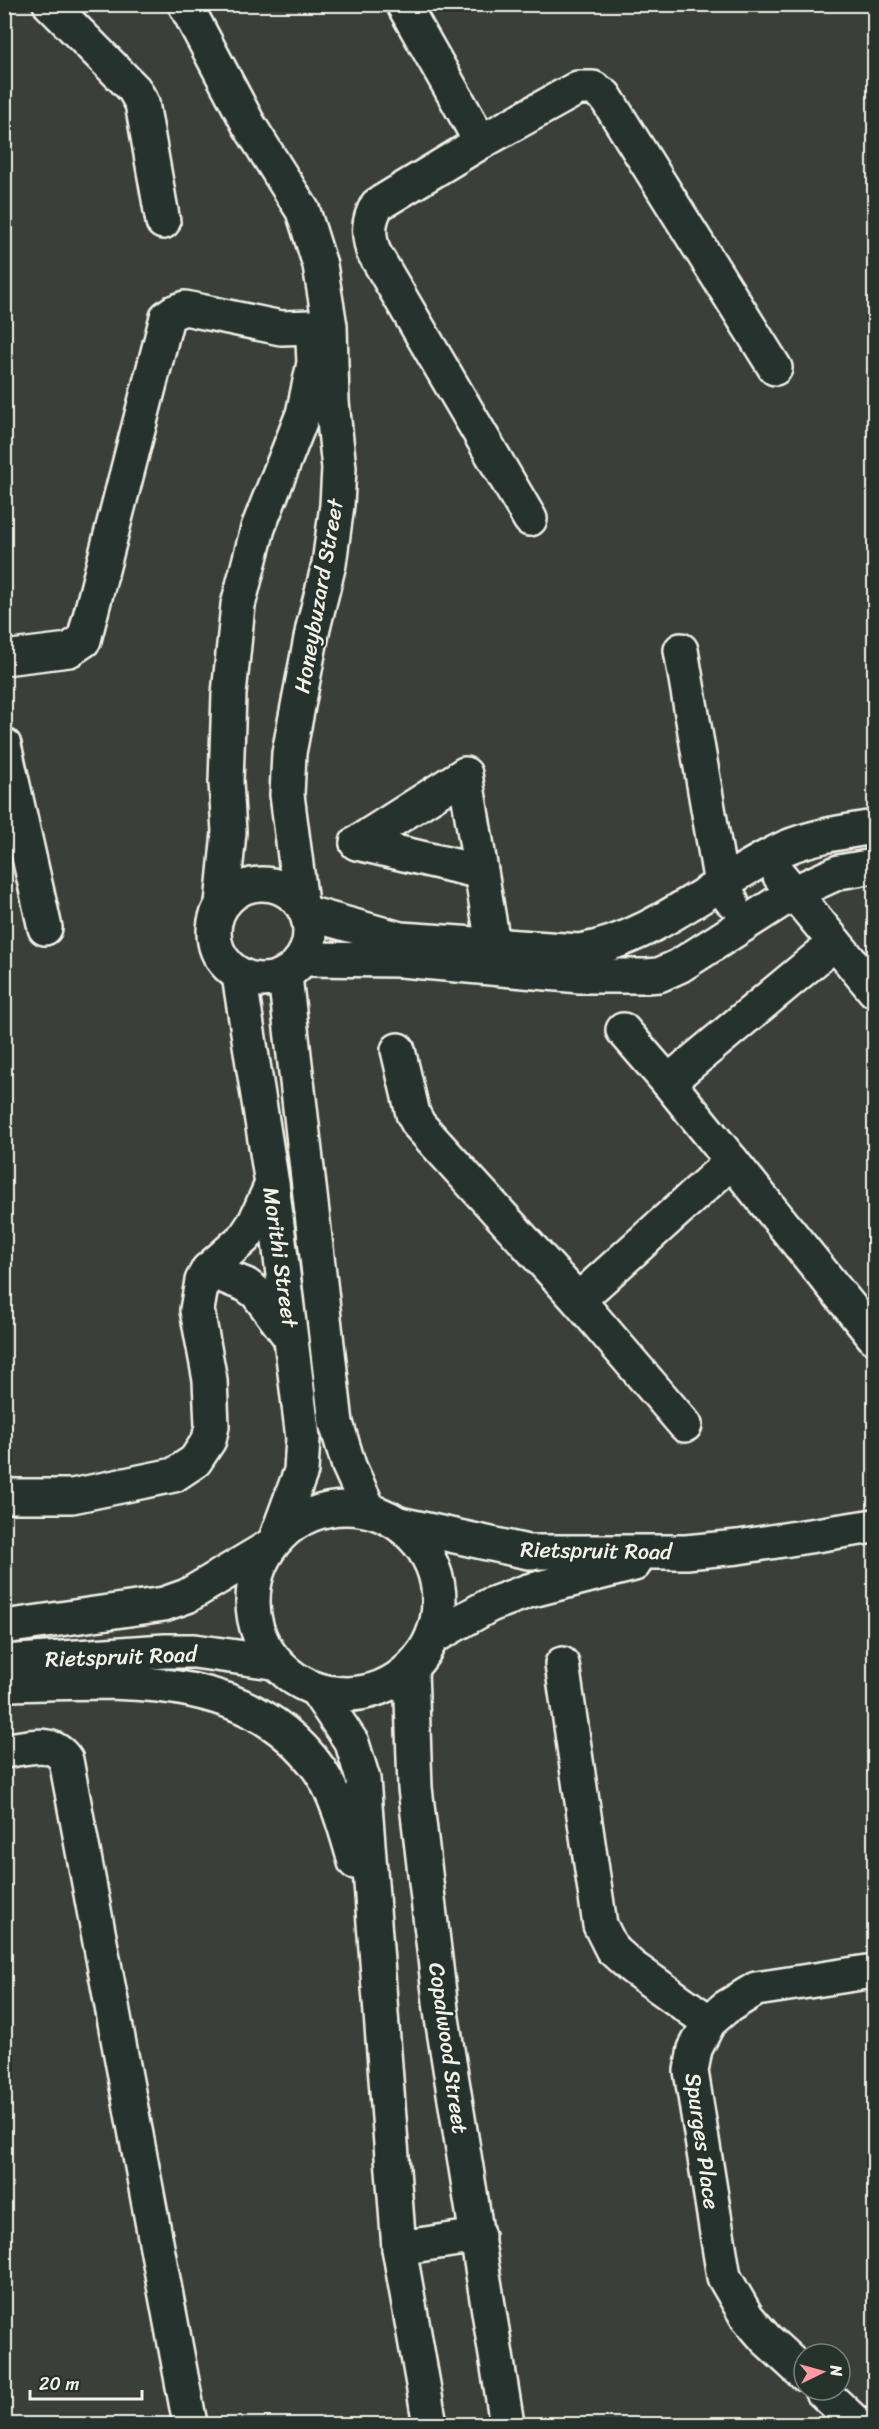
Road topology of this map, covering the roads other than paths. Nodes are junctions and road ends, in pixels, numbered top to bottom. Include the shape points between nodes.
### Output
1 (50, 4) edge
2 (185, 4) edge
3 (403, 4) edge
4 (249, 125) junction
5 (481, 142) junction
6 (163, 222) dead end
7 (312, 327) junction
8 (775, 368) dead end
9 (530, 519) dead end
10 (681, 650) dead end
11 (4, 658) edge
12 (4, 745) edge
13 (874, 827) edge
14 (766, 858) junction
15 (874, 866) edge
16 (481, 872) dead end
17 (721, 884) junction
18 (793, 893) junction
19 (222, 904) junction
20 (304, 908) junction
21 (746, 924) junction
22 (45, 928) dead end
23 (836, 943) junction
24 (492, 956) junction
25 (294, 967) junction
26 (239, 975) junction
27 (874, 990) edge
28 (623, 1030) dead end
29 (398, 1050) dead end
30 (668, 1082) junction
31 (732, 1161) junction
32 (272, 1184) junction
33 (208, 1270) junction
34 (578, 1300) junction
35 (874, 1337) edge
36 (292, 1341) junction
37 (685, 1425) dead end
38 (4, 1496) edge
39 (369, 1509) junction
40 (400, 1524) junction
41 (874, 1526) edge
42 (273, 1541) junction
43 (686, 1552) junction
44 (4, 1627) edge
45 (433, 1637) junction
46 (4, 1662) edge
47 (273, 1662) junction
48 (562, 1664) dead end
49 (411, 1669) junction
50 (4, 1684) edge
51 (317, 1691) junction
52 (4, 1751) edge
53 (373, 1922) junction
54 (874, 1971) edge
55 (709, 2022) junction
56 (478, 2236) junction
57 (399, 2248) junction
58 (792, 2363) edge
59 (834, 2402) edge
60 (190, 2424) edge
61 (430, 2424) edge
62 (507, 2424) edge
63 (857, 2424) edge

1 - 6 street via 134,89 142,103
2 - 4 street, Honeybuzard Street
3 - 5 street
4 - 7 street, Honeybuzard Street via 291,222 305,268
4 - 20 street, Honeybuzard Street via 303,211 320,265 330,326 339,468 337,505 329,564 289,753 287,795
5 - 8 street via 578,88 593,88 604,96
5 - 9 street via 377,205 370,218 369,233 373,251
7 - 11 street via 281,328 185,308 167,317 84,640 69,650
7 - 19 street, Honeybuzard Street via 314,363 303,414 258,528 238,605 229,694 229,832
10 - 17 street
12 - 22 street
13 - 14 street via 826,835
14 - 17 street
14 - 18 street
15 - 18 street via 839,872
16 - 24 street
17 - 21 street
17 - 24 street via 601,948
18 - 21 street
18 - 23 street
19 - 20 street via 246,886 261,884 290,892
19 - 26 street via 213,934 217,951 225,965
20 - 24 street via 400,939
20 - 25 street, Morithi Street via 310,937
21 - 24 street via 659,975 580,976
23 - 27 street
23 - 30 street
24 - 25 street
25 - 26 street via 270,981 254,981
25 - 39 street, Morithi Street via 336,1423 349,1466
26 - 32 street, Morithi Street
28 - 30 street
29 - 34 street via 419,1125
30 - 31 street
31 - 34 street
31 - 35 street
32 - 33 street via 245,1237
32 - 36 street, Morithi Street
33 - 36 street via 257,1293
33 - 38 street via 197,1310 210,1380 212,1426 209,1440 195,1461 174,1475 72,1496
34 - 37 street
36 - 42 street, Morithi Street via 303,1438 301,1471
39 - 40 street
39 - 42 street via 336,1507 304,1516
40 - 43 street, Rietspruit Road via 528,1552
40 - 45 street via 422,1547 436,1575 440,1607
41 - 43 street, Rietspruit Road
42 - 44 street, Rietspruit Road via 187,1596 164,1604
42 - 47 street via 253,1585 254,1626
43 - 45 street, Rietspruit Road via 528,1590 490,1605
45 - 49 street
46 - 47 street, Rietspruit Road via 194,1651
47 - 51 street via 293,1680
48 - 55 street via 600,1925 612,1948 632,1967
49 - 51 street via 383,1688 350,1696
49 - 56 street, Copalwood Street via 415,1788 442,2018
50 - 53 street via 108,1682 173,1686 260,1713 294,1739 321,1771 342,1817
51 - 53 street via 352,1743 363,1779
52 - 60 street via 45,1745 56,1749 66,1760
53 - 57 street
54 - 55 street, Spurges Place via 756,1989
55 - 58 street, Spurges Place via 695,2049 691,2071 724,2277 747,2317
56 - 57 street
56 - 62 street, Copalwood Street
57 - 61 street
59 - 63 street

